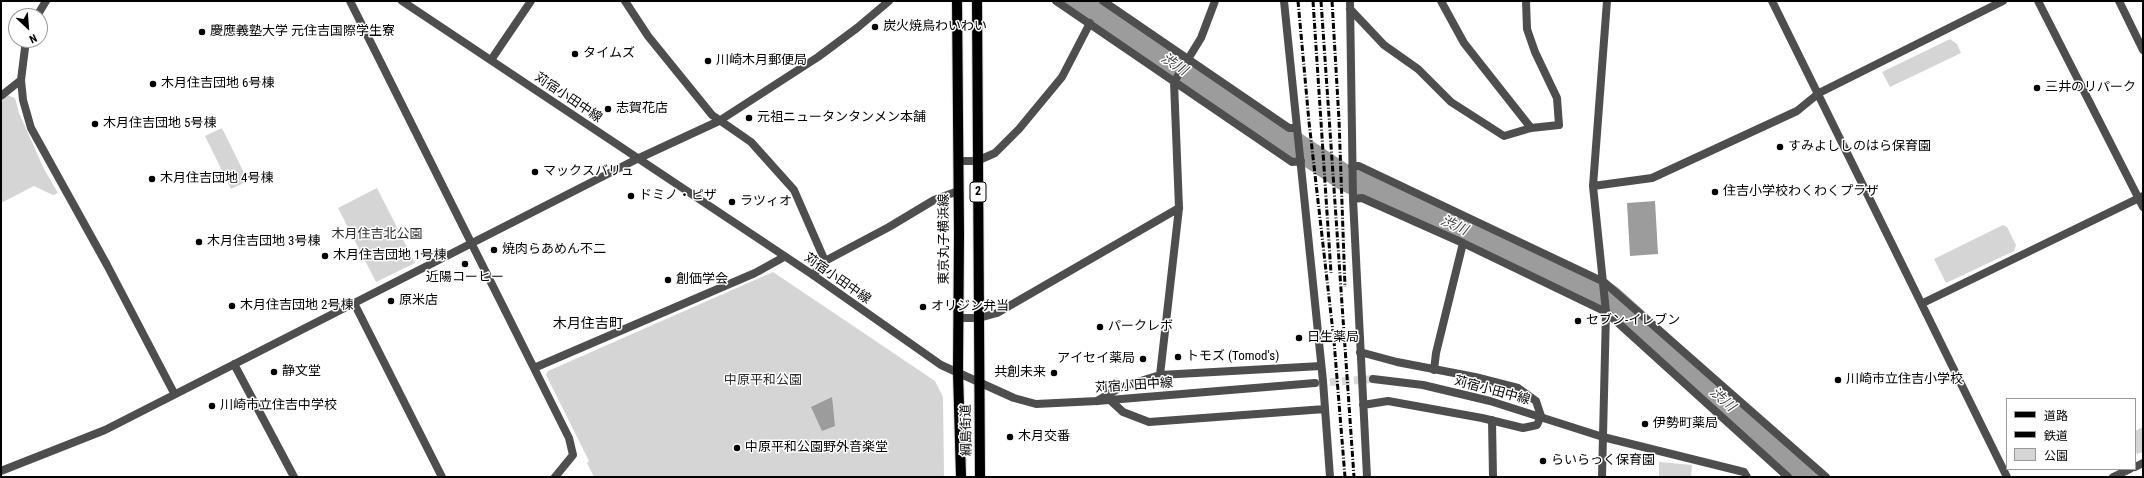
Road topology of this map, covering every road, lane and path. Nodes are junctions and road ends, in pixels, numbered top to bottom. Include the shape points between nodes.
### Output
1 (350, 1) edge
2 (402, 1) edge
3 (531, 1) edge
4 (625, 1) edge
5 (958, 1) edge
6 (977, 1) edge
7 (1056, 1) edge
8 (1103, 1) edge
9 (1214, 1) edge
10 (1284, 1) edge
11 (1440, 1) edge
12 (1526, 1) edge
13 (1607, 1) edge
14 (1772, 1) edge
15 (2003, 1) edge
16 (2038, 1) edge
17 (2119, 1) edge
18 (884, 2) edge
19 (1350, 5) edge
20 (1090, 23) junction
21 (25, 48) edge
22 (2143, 50) edge
23 (1188, 59) junction
24 (490, 60) junction
25 (21, 80) junction
26 (1174, 82) junction
27 (1819, 93) junction
28 (1, 96) edge
29 (719, 121) junction
30 (1532, 128) junction
31 (1297, 129) junction
32 (637, 159) junction
33 (958, 161) junction
34 (977, 161) junction
35 (1301, 162) junction
36 (1352, 166) junction
37 (1593, 186) junction
38 (958, 191) junction
39 (2141, 197) edge
40 (1352, 199) junction
41 (2143, 207) edge
42 (1179, 208) junction
43 (1462, 243) junction
44 (470, 244) junction
45 (784, 257) junction
46 (825, 261) junction
47 (813, 275) junction
48 (1604, 282) junction
49 (354, 303) junction
50 (1923, 303) junction
51 (1606, 312) junction
52 (959, 318) junction
53 (979, 318) junction
54 (1360, 352) junction
55 (234, 364) junction
56 (1321, 366) junction
57 (534, 368) junction
58 (1434, 370) junction
59 (958, 372) junction
60 (1160, 375) junction
61 (1373, 380) tunnel mouth
62 (979, 382) junction
63 (1315, 383) tunnel mouth
64 (174, 394) junction
65 (1110, 400) junction
66 (1097, 401) junction
67 (1362, 405) junction
68 (1325, 409) junction
69 (1541, 416) junction
70 (1492, 420) junction
71 (1603, 437) junction
72 (2128, 470) edge
73 (1, 471) edge
74 (294, 477) edge
75 (442, 477) edge
76 (555, 477) edge
77 (961, 477) edge
78 (980, 477) edge
79 (1330, 477) edge
80 (1367, 477) edge
81 (1493, 477) edge
82 (1602, 477) edge
83 (1747, 477) edge
84 (1788, 477) edge
85 (1826, 477) edge
86 (2007, 477) edge
87 (2113, 477) edge

1 - 44 street
2 - 24 street, 苅宿小田中線
3 - 24 street
4 - 29 street via 648,36
5 - 33 main road, 東京丸子横浜線 / 2
6 - 34 main road, 2
7 - 20 street
8 - 23 street
9 - 23 street via 1201,38
10 - 31 street
11 - 30 street via 1464,43
12 - 30 street via 1527,29 1557,98 1558,125
13 - 37 street
14 - 27 street
15 - 27 street
16 - 39 street
17 - 22 street
18 - 29 street via 857,28
19 - 30 street via 1384,45 1418,69 1451,102 1504,136
19 - 36 street
20 - 26 street
20 - 34 street via 1062,77 1041,105 995,153
21 - 25 street
23 - 26 street
23 - 31 street via 1289,128
24 - 32 street, 苅宿小田中線
25 - 28 street
25 - 64 street via 23,100 31,128 107,265
26 - 35 street via 1292,162
26 - 42 street
27 - 37 street via 1797,111 1652,178
27 - 50 street
29 - 32 street
29 - 46 street via 751,142 794,190
31 - 35 street
32 - 44 street
32 - 45 street, 苅宿小田中線
33 - 34 street
33 - 38 main road, 東京丸子横浜線 / 2
34 - 53 main road, 2
35 - 56 street
36 - 40 street
36 - 48 street via 1359,166
37 - 48 street
38 - 46 street via 934,200
38 - 52 main road, 東京丸子横浜線 / 2
39 - 41 street
39 - 50 street
40 - 43 street via 1362,198
40 - 54 street
42 - 53 street via 997,313
42 - 60 street
43 - 51 street
43 - 58 street
44 - 49 street
44 - 57 street
45 - 47 street, 苅宿小田中線
45 - 57 street via 755,273
46 - 47 street
47 - 59 street, 苅宿小田中線 via 941,365
48 - 51 street
48 - 85 street
49 - 55 street
49 - 75 street
50 - 86 street
51 - 71 street
51 - 84 street
52 - 53 street
52 - 59 main road, 東京丸子横浜線 / 2
53 - 62 main road, 2
54 - 58 street
54 - 67 street
55 - 64 street
55 - 74 street
56 - 60 street
56 - 68 street
57 - 76 street via 569,438 572,455
58 - 69 street via 1518,388 1536,401
59 - 62 street, 苅宿小田中線
59 - 77 main road, 東京丸子横浜線 / 2
60 - 66 street via 1121,387
61 - 69 street, 苅宿小田中線 via 1423,385
62 - 66 street, 苅宿小田中線 via 1014,398 1036,404
62 - 78 main road, 綱島街道 / 2
63 - 65 street, 苅宿小田中線
64 - 73 street via 105,430
65 - 66 street, 苅宿小田中線
65 - 68 street via 1123,412 1149,422
67 - 70 street via 1388,401
67 - 80 street
68 - 79 street
69 - 70 street via 1536,425 1523,428
69 - 71 street, 苅宿小田中線
70 - 81 street
71 - 82 street
71 - 83 street, 苅宿小田中線 via 1744,472
72 - 87 street

